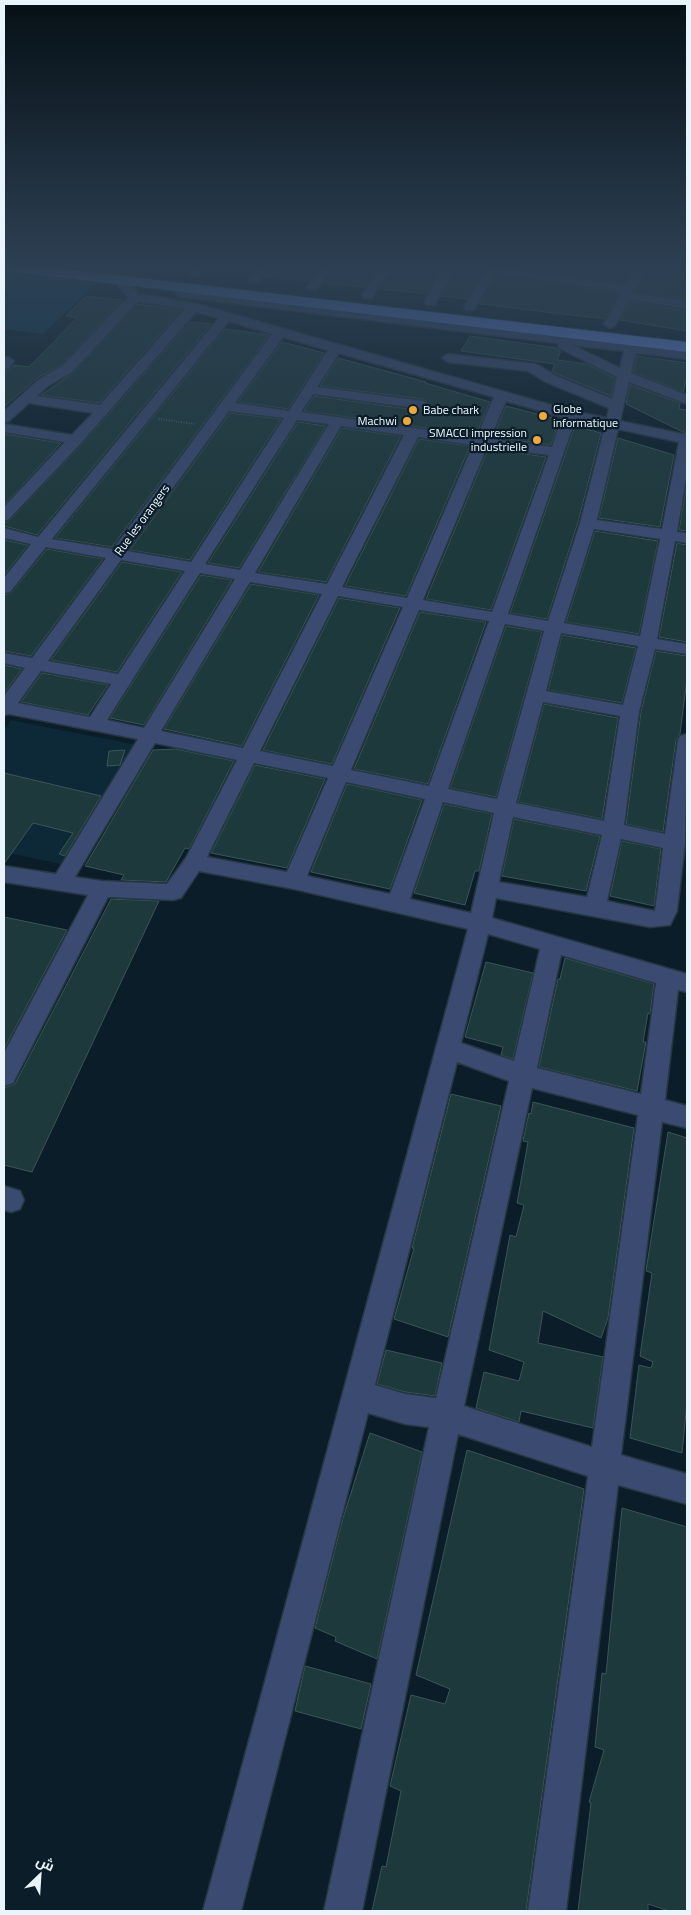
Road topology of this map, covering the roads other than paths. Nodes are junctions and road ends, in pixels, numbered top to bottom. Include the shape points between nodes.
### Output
1 (80, 355) edge
2 (151, 355) edge
3 (195, 355) edge
4 (263, 355) edge
5 (331, 355) edge
6 (357, 355) edge
7 (583, 355) edge
8 (629, 355) edge
9 (448, 358) dead end
10 (624, 375) junction
11 (309, 390) junction
12 (501, 396) junction
13 (24, 398) junction
14 (687, 400) edge
15 (423, 405) dead end
16 (226, 406) junction
17 (616, 406) junction
18 (103, 410) junction
19 (570, 415) junction
20 (293, 416) junction
21 (4, 418) edge
22 (337, 422) junction
23 (611, 425) junction
24 (4, 428) edge
25 (413, 432) junction
26 (687, 436) edge
27 (687, 439) edge
28 (76, 440) junction
29 (483, 441) junction
30 (556, 452) junction
31 (4, 516) edge
32 (588, 523) junction
33 (4, 533) edge
34 (668, 535) junction
35 (687, 538) edge
36 (41, 542) junction
37 (117, 554) junction
38 (195, 568) junction
39 (245, 576) junction
40 (4, 588) edge
41 (332, 590) junction
42 (414, 603) junction
43 (498, 617) junction
44 (554, 627) junction
45 (648, 642) junction
46 (687, 649) edge
47 (4, 658) edge
48 (37, 664) junction
49 (123, 680) junction
50 (535, 695) junction
51 (5, 708) edge
52 (630, 712) junction
53 (95, 724) junction
54 (150, 735) junction
55 (687, 740) edge
56 (249, 755) junction
57 (340, 774) junction
58 (436, 794) junction
59 (505, 807) junction
60 (613, 830) junction
61 (675, 843) junction
62 (194, 862) junction
63 (4, 874) edge
64 (294, 881) junction
65 (61, 883) junction
66 (486, 888) junction
67 (102, 889) junction
68 (397, 905) junction
69 (596, 907) junction
70 (480, 923) junction
71 (552, 944) junction
72 (678, 981) edge
73 (448, 1049) junction
74 (524, 1075) junction
75 (4, 1076) edge
76 (651, 1108) junction
77 (687, 1117) edge
78 (358, 1394) junction
79 (447, 1415) junction
80 (604, 1466) junction
81 (687, 1490) edge
82 (222, 1911) edge
83 (343, 1911) edge
84 (547, 1911) edge

1 - 13 street via 67,369
2 - 18 street
3 - 36 street
4 - 16 street, Rue les orangers
5 - 11 street
6 - 12 street
7 - 10 street
8 - 10 street
9 - 17 street via 531,367
10 - 14 street
10 - 17 street
11 - 15 street
11 - 20 street
12 - 19 street
12 - 29 street
13 - 18 street
13 - 21 street
16 - 20 street
16 - 37 street, Rue les orangers
17 - 23 street
18 - 28 street
19 - 23 street
19 - 30 street
20 - 22 street
20 - 38 street
22 - 25 street
22 - 39 street
23 - 27 street
23 - 32 street
24 - 28 street
25 - 29 street
25 - 41 street
26 - 27 street
27 - 34 street
28 - 31 street
29 - 30 street
29 - 42 street
30 - 43 street
32 - 34 street
32 - 44 street
33 - 36 street
34 - 35 street
34 - 45 street
36 - 37 street
36 - 40 street
37 - 38 street
37 - 48 street, Rue les orangers
38 - 39 street
38 - 49 street
39 - 41 street
39 - 54 street
41 - 42 street
41 - 56 street
42 - 43 street
42 - 57 street
43 - 44 street
43 - 58 street
44 - 45 street
44 - 50 street
45 - 46 street
45 - 52 street
47 - 48 street
48 - 49 street
48 - 51 street, Rue les orangers
49 - 53 street
50 - 52 street
50 - 59 street
51 - 53 street
52 - 60 street
53 - 54 street
54 - 56 street
54 - 65 street
55 - 61 street
56 - 57 street
56 - 62 street
57 - 58 street
57 - 64 street
58 - 59 street
58 - 68 street
59 - 60 street
59 - 66 street
60 - 61 street
60 - 69 street
61 - 69 street via 666,911 662,919
62 - 64 street
62 - 67 street via 173,892
63 - 65 street
64 - 68 street
65 - 67 street
66 - 69 street
66 - 70 street
67 - 75 street
68 - 70 street
70 - 71 street
70 - 73 street
71 - 72 street
71 - 74 street
72 - 76 street
73 - 74 street
73 - 78 street
74 - 76 street
74 - 79 street
76 - 77 street
76 - 80 street
78 - 79 street via 405,1408
78 - 82 street
79 - 80 street
79 - 83 street
80 - 81 street
80 - 84 street

